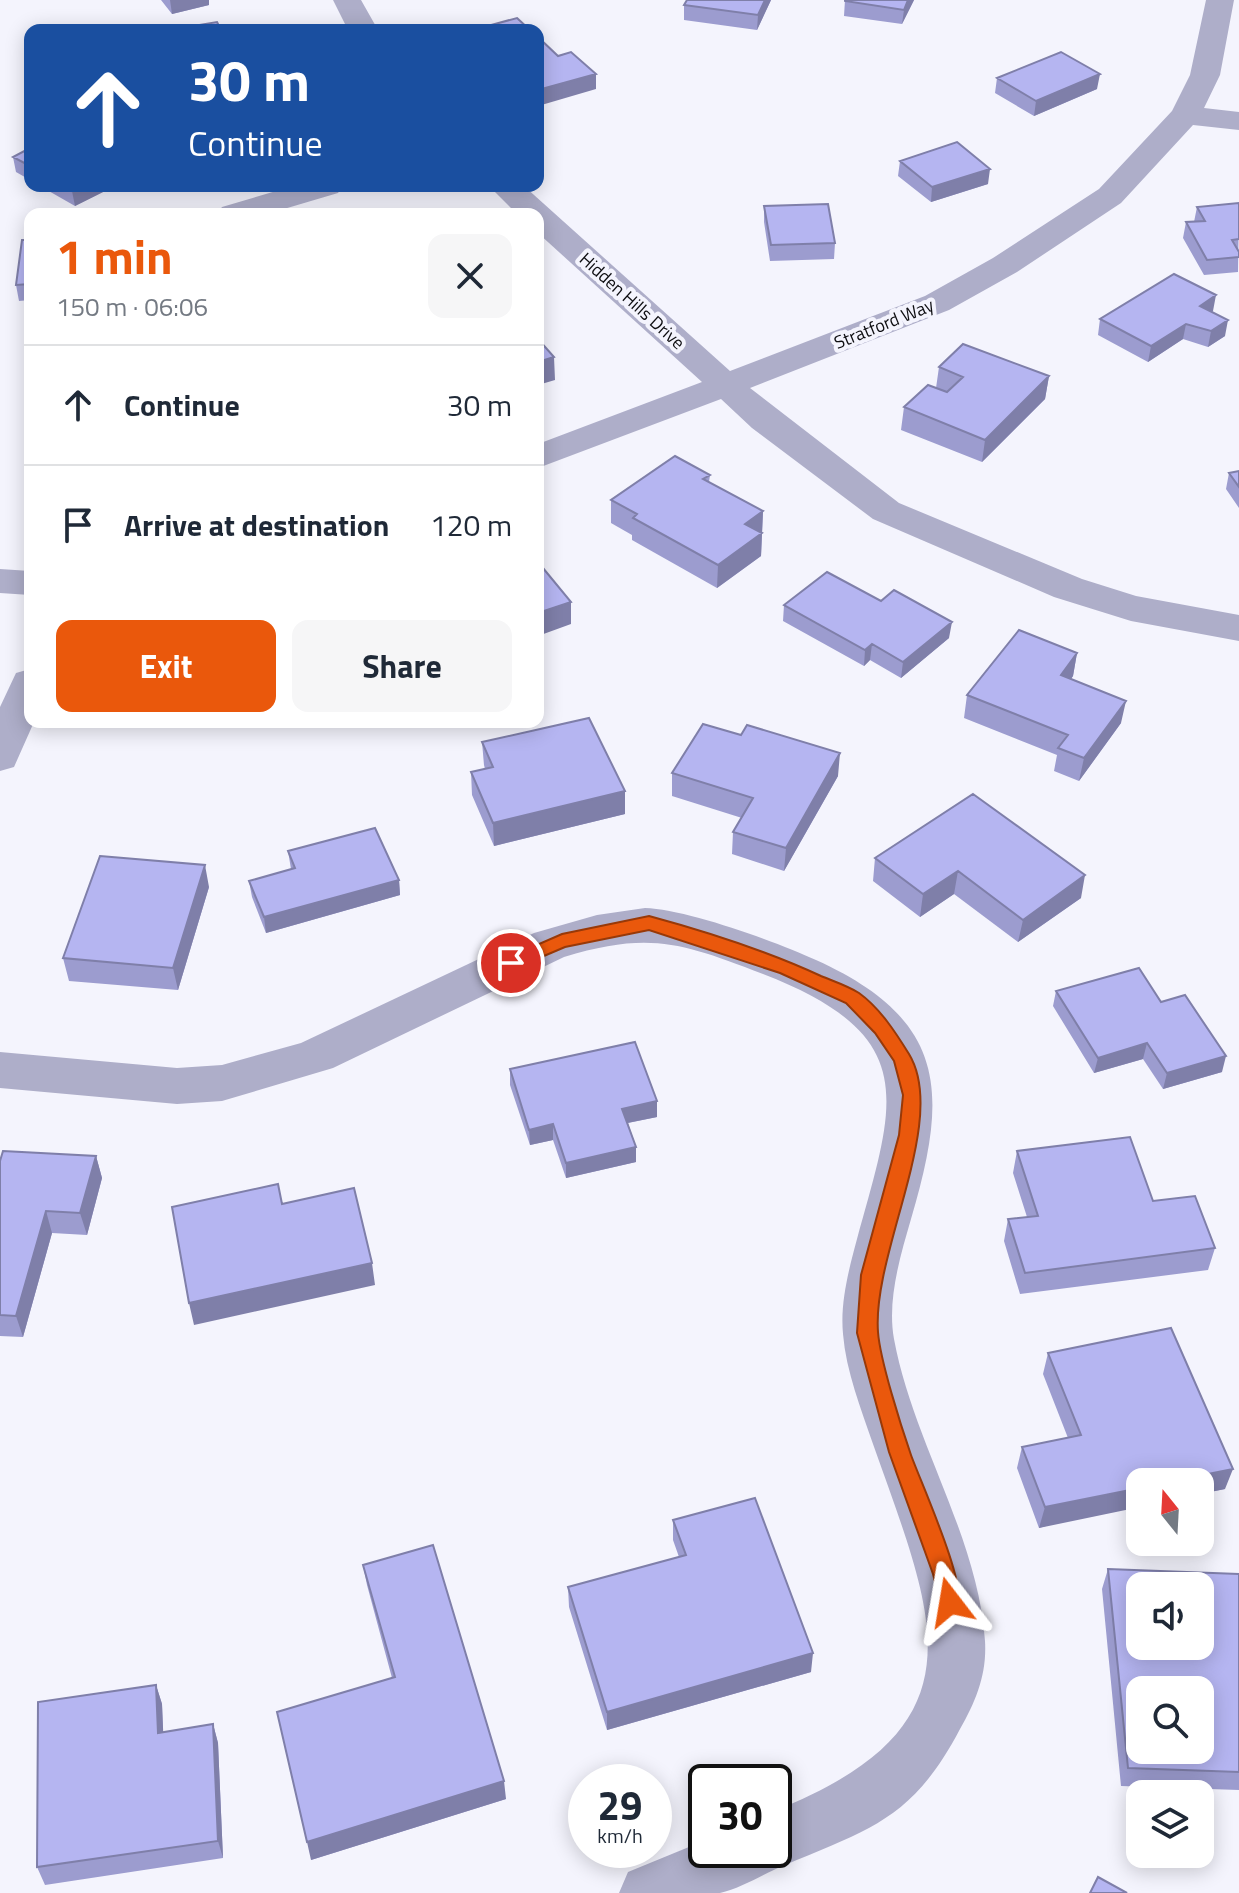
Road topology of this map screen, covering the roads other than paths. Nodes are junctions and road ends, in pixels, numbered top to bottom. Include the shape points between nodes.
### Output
1 (347, 0) edge
2 (1220, 0) edge
3 (360, 24) edge
4 (1185, 115) junction
5 (1239, 121) edge
6 (307, 192) edge
7 (512, 192) edge
8 (253, 208) edge
9 (529, 208) edge
10 (544, 221) edge
11 (726, 386) junction
12 (544, 455) edge
13 (0, 581) edge
14 (24, 583) edge
15 (1239, 628) edge
16 (24, 697) edge
17 (0, 757) edge
18 (0, 1070) edge
19 (792, 1833) edge
20 (708, 1868) edge
21 (649, 1893) edge

1 - 3 street
2 - 4 street, Stratford Way via 1205,75
4 - 5 street
4 - 11 street, Stratford Way via 1110,196 1005,265 937,303
6 - 8 street
7 - 9 street, Hidden Hills Drive
10 - 11 street, Hidden Hills Drive
11 - 12 street, Stratford Way
11 - 15 street, Hidden Hills Drive via 828,472 886,511 1068,588 1131,608
13 - 14 street
16 - 17 street
18 - 19 street via 110,1084 202,1086 232,1080 356,1040 562,941 649,923 760,958 853,998 903,1060 912,1095 909,1135 871,1275 868,1333 899,1452 944,1574 955,1629 955,1680 919,1752 886,1786
20 - 21 street

